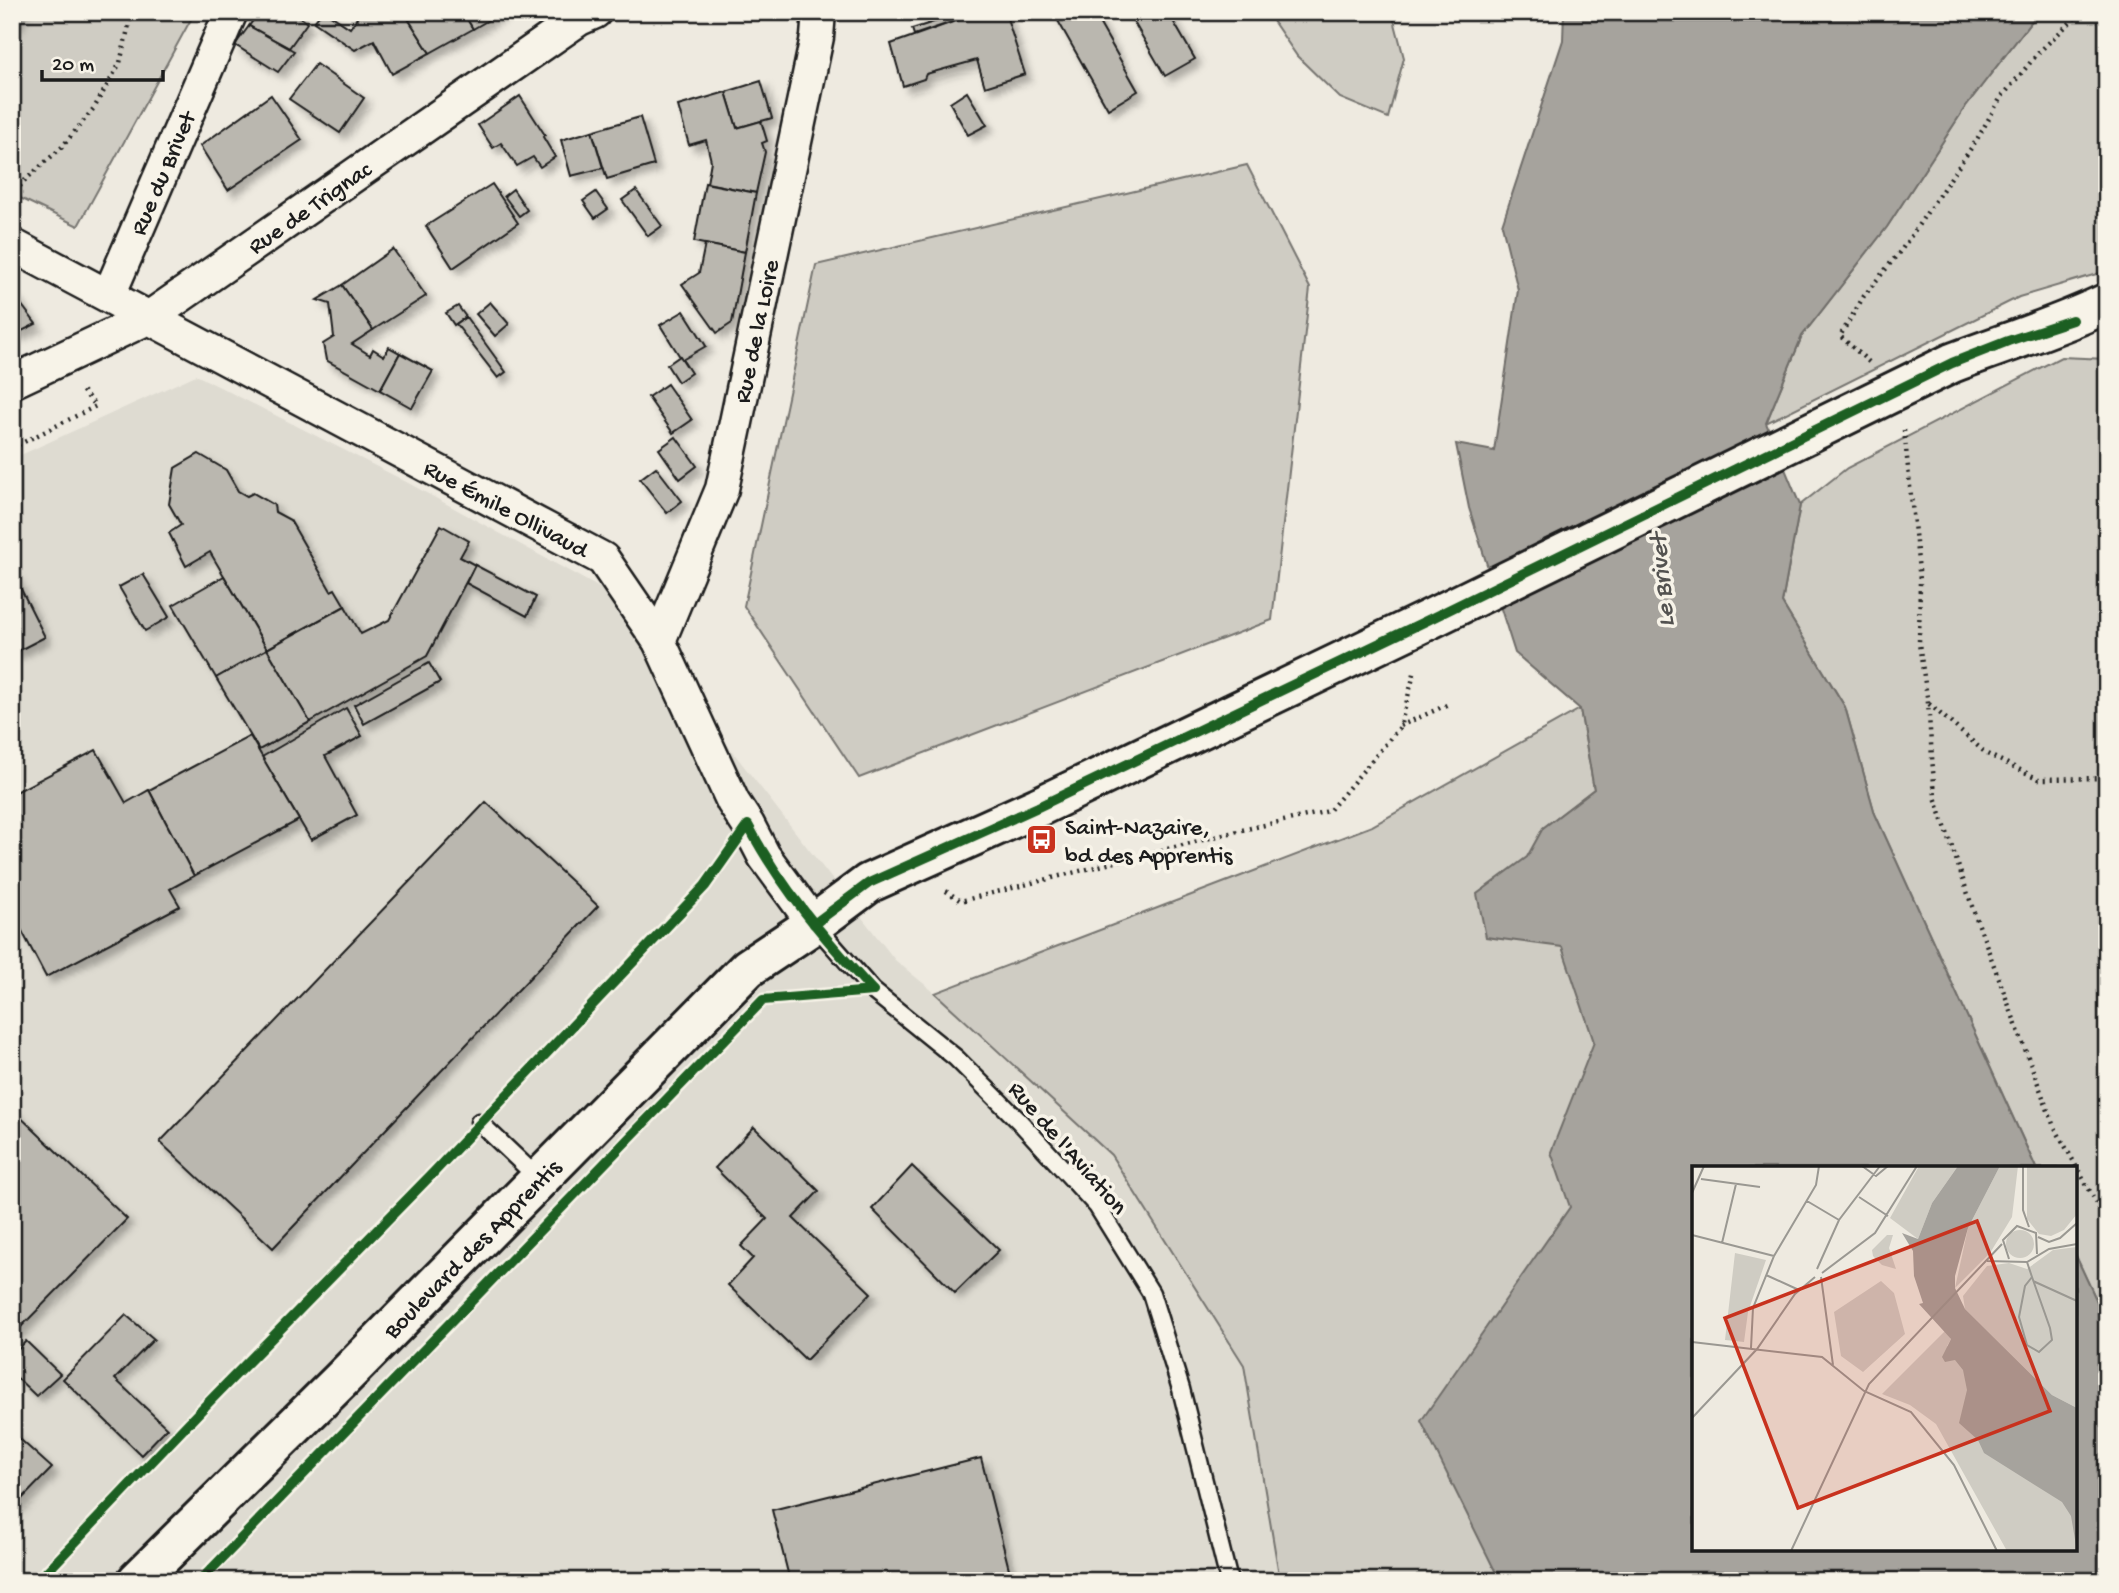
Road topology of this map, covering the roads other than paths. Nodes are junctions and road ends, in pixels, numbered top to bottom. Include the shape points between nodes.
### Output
1 (231, 12) edge
2 (595, 12) edge
3 (819, 12) edge
4 (12, 245) edge
5 (109, 295) junction
6 (2107, 303) edge
7 (150, 317) junction
8 (2090, 322) edge
9 (12, 382) edge
10 (659, 641) junction
11 (814, 924) junction
12 (480, 1122) dead end
13 (539, 1179) junction
14 (137, 1581) edge
15 (1228, 1581) edge

1 - 5 street, Rue du Brivet
2 - 7 street, Rue de Trignac
3 - 10 street, Rue de la Loire via 722,489
4 - 5 street, Rue Émile Ollivaud
5 - 7 street, Rue Émile Ollivaud
6 - 8 main road, Boulevard des Apprentis
7 - 9 street, Rue de Trignac
7 - 10 street, Rue Émile Ollivaud via 603,559
8 - 11 main road, Boulevard des Apprentis via 2008,341 1952,363 1428,620 869,883
10 - 11 street, Rue Émile Ollivaud via 733,802 764,856
11 - 13 main road, Boulevard des Apprentis via 748,968
11 - 15 lane, Rue de l'Aviation via 873,991 956,1058 1097,1206 1151,1293 1181,1389
12 - 13 lane
13 - 14 main road, Boulevard des Apprentis

